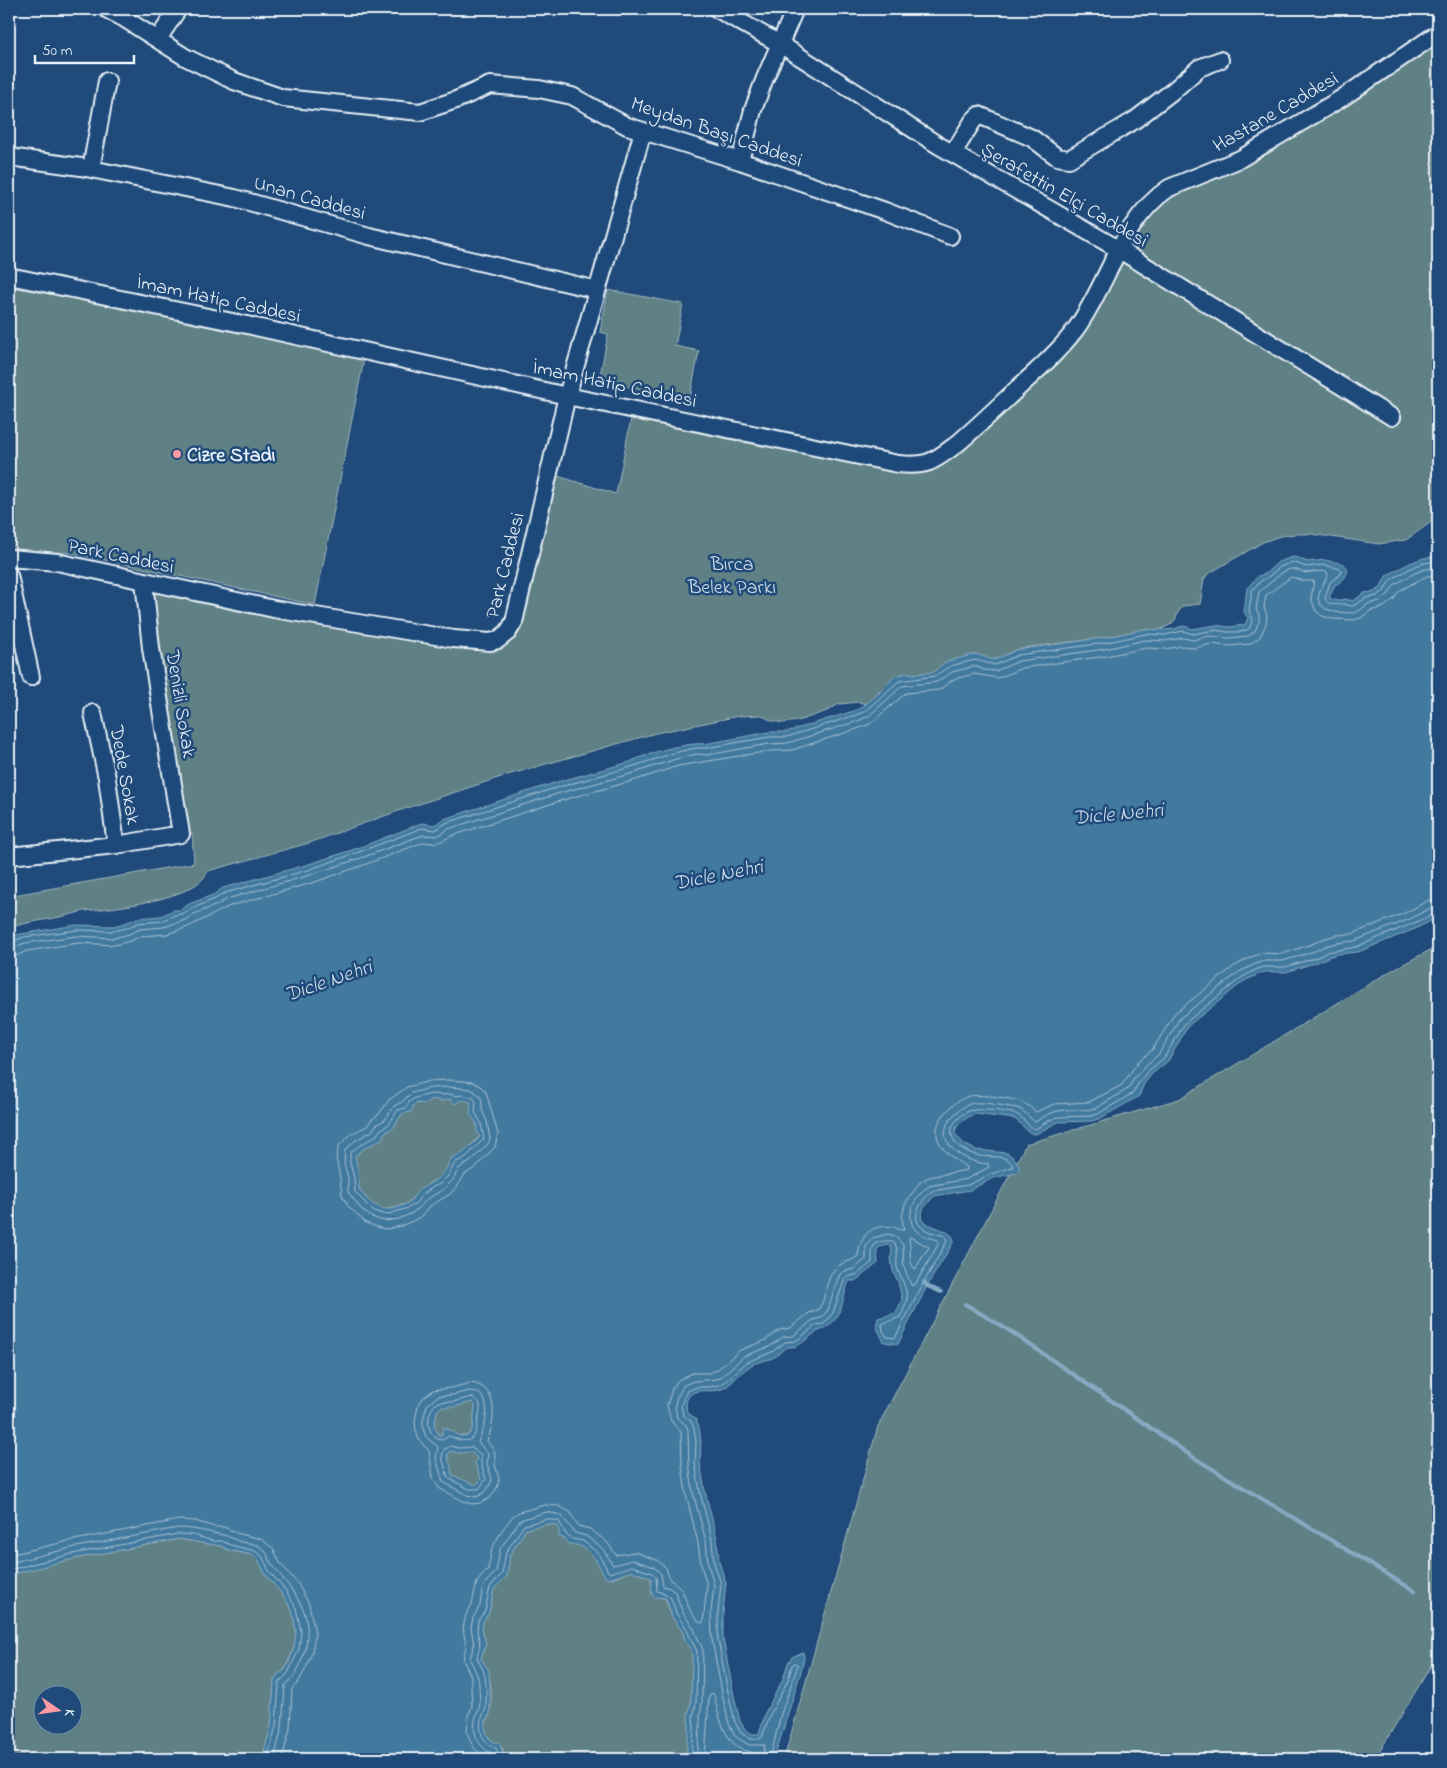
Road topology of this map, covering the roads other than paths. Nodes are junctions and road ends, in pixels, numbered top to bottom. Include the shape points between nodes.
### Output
1 (106, 9) edge
2 (178, 9) edge
3 (717, 9) edge
4 (795, 9) edge
5 (1438, 33) edge
6 (158, 39) junction
7 (780, 44) junction
8 (1220, 60) dead end
9 (108, 81) dead end
10 (643, 131) junction
11 (953, 154) junction
12 (9, 157) edge
13 (740, 161) junction
14 (90, 169) junction
15 (950, 236) dead end
16 (1118, 249) junction
17 (9, 276) edge
18 (597, 290) junction
19 (567, 396) junction
20 (1392, 418) dead end
21 (9, 558) edge
22 (9, 575) edge
23 (144, 582) junction
24 (31, 677) dead end
25 (93, 712) dead end
26 (116, 845) junction
27 (9, 856) edge

1 - 6 street, Meydan Başı Caddesi
2 - 6 street
3 - 7 street, Şerafettin Elçi Caddesi
4 - 7 street
5 - 16 street, Hastane Caddesi via 1342,98 1240,159 1170,188 1144,211
6 - 10 street, Meydan Başı Caddesi via 234,81 283,98 420,112 490,85 539,89 572,96 627,126
7 - 11 street, Şerafettin Elçi Caddesi
7 - 13 street via 753,110
8 - 11 street via 1198,68 1135,120 1069,158 1057,157 1032,138 979,115
9 - 14 street
10 - 13 street, Meydan Başı Caddesi
10 - 18 street, Park Caddesi
11 - 16 street, Şerafettin Elçi Caddesi
12 - 14 street, Unan Caddesi
13 - 15 street, Meydan Başı Caddesi
14 - 18 street, Unan Caddesi via 235,198 369,236
16 - 19 street, İmam Hatip Caddesi via 1092,302 1055,354 957,444 921,466
16 - 20 street, Şerafettin Elçi Caddesi
17 - 19 street, İmam Hatip Caddesi
18 - 19 street, Park Caddesi
19 - 23 street, Park Caddesi via 514,622 498,640 462,640 357,623
21 - 23 street, Park Caddesi via 57,562
22 - 24 street
23 - 26 street, Denizli Sokak via 151,648 181,834
25 - 26 street, Dede Sokak via 107,778
26 - 27 street

